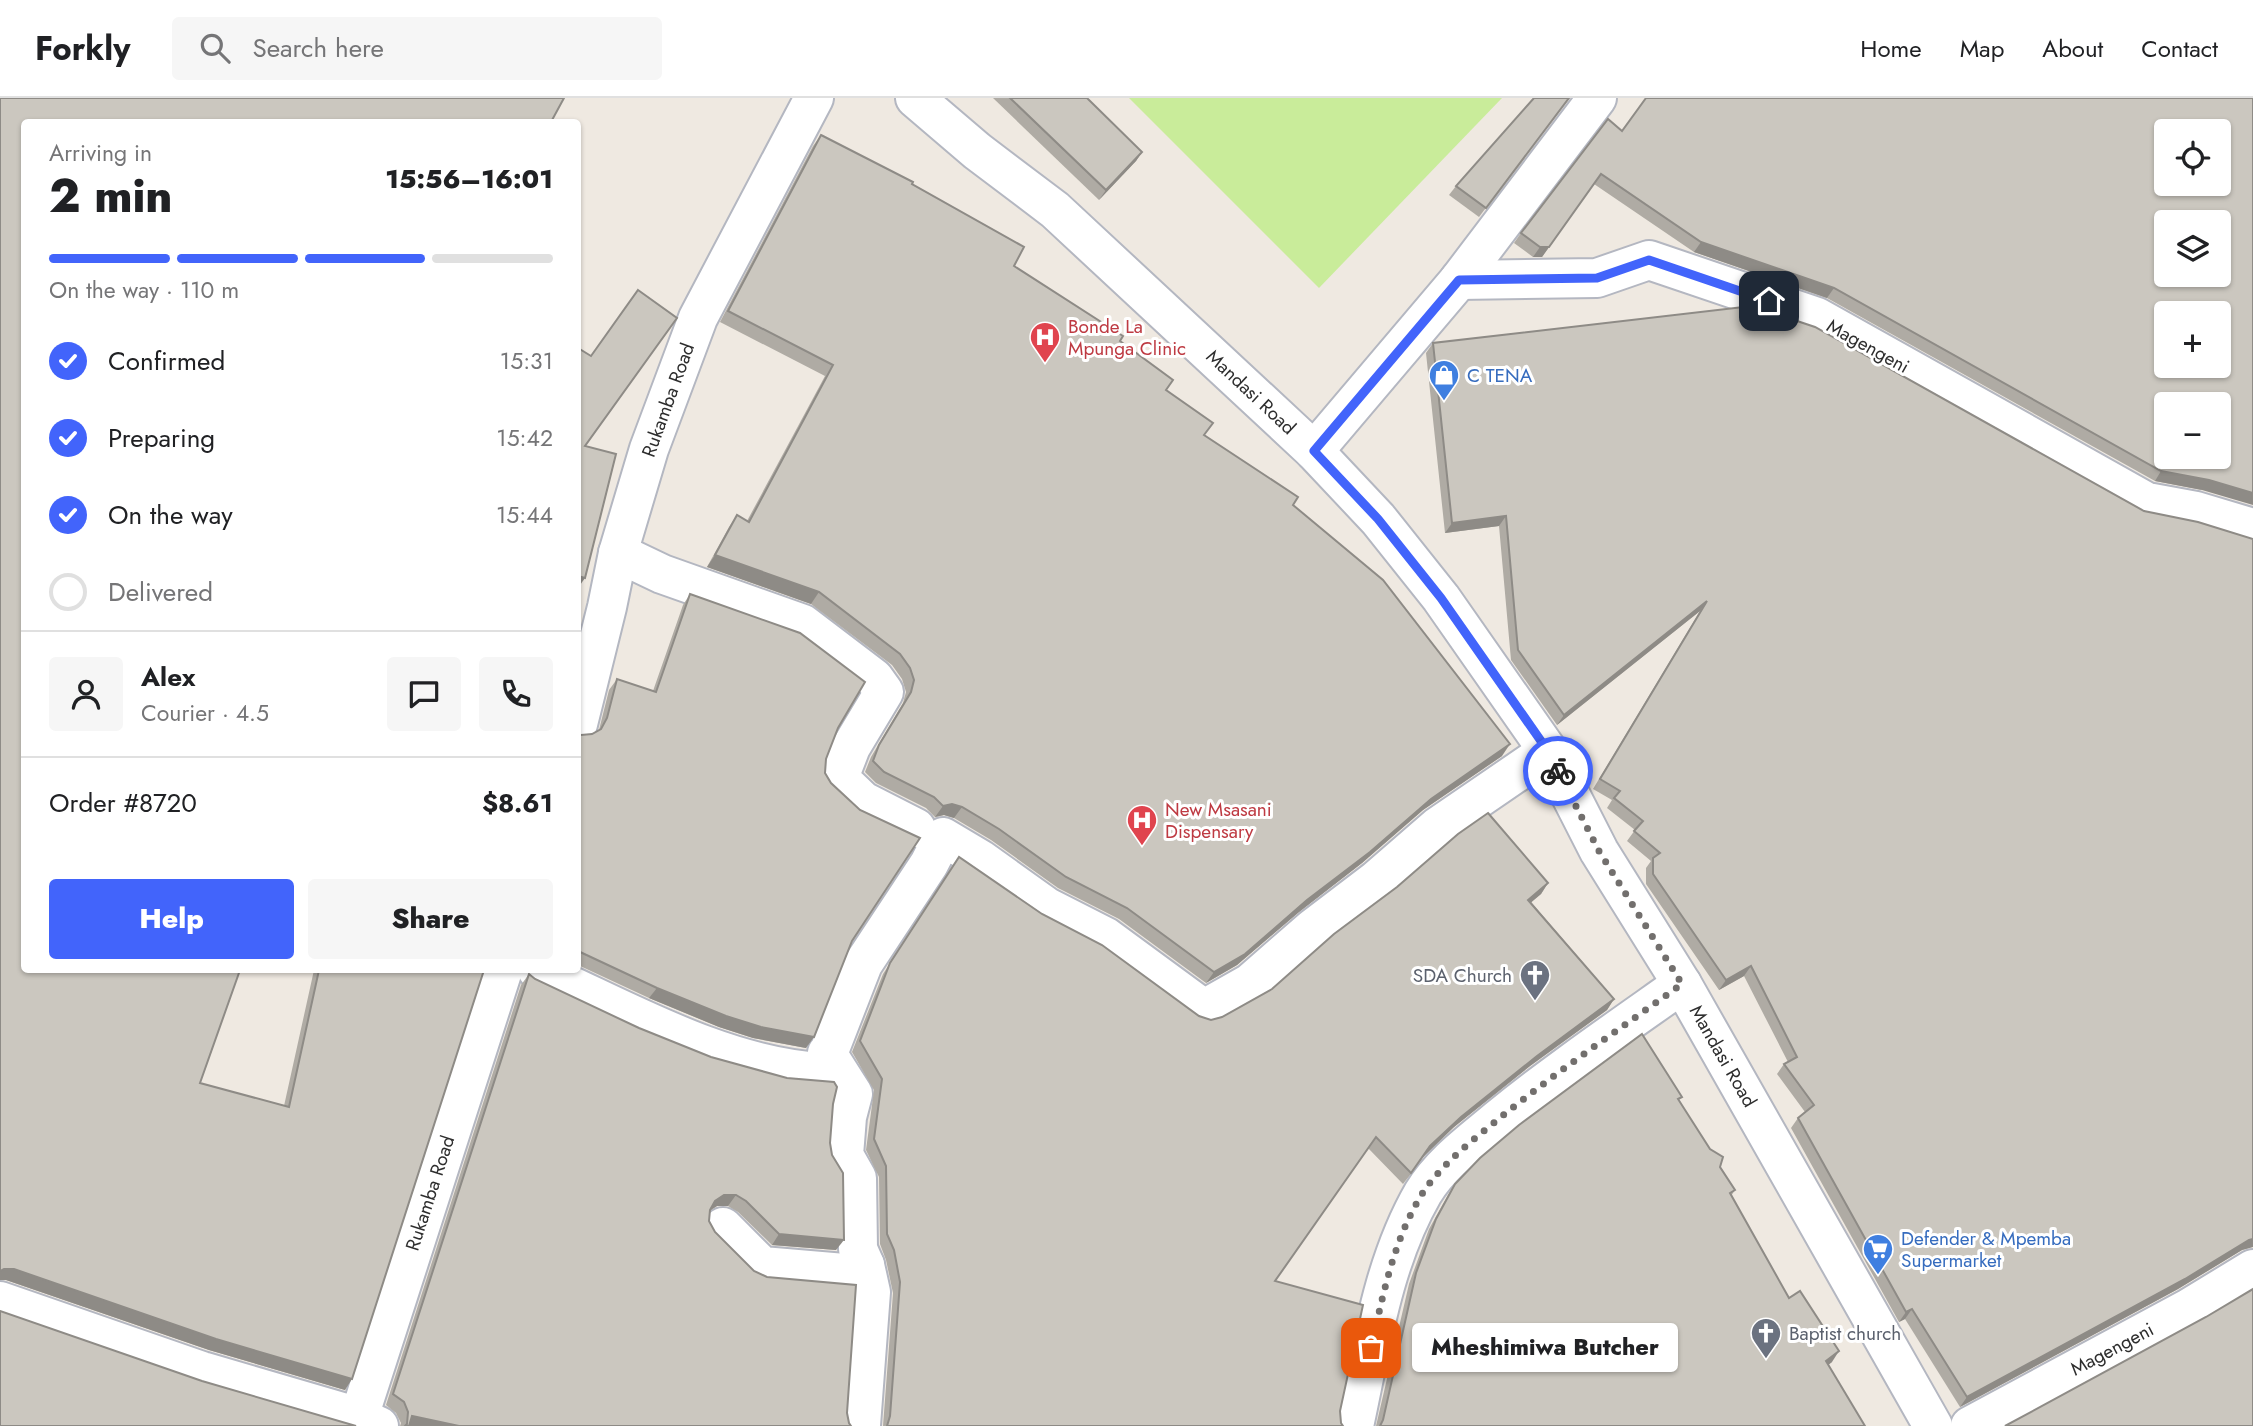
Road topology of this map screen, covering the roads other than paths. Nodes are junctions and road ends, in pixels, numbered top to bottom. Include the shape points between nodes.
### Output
1 (814, 98) edge
2 (915, 98) edge
3 (1597, 98) edge
4 (1459, 280) junction
5 (1314, 451) junction
6 (2253, 528) edge
7 (618, 553) junction
8 (581, 712) edge
9 (1548, 751) junction
10 (916, 828) dead end
11 (502, 973) edge
12 (544, 973) edge
13 (1682, 984) junction
14 (827, 1053) junction
15 (723, 1227) dead end
16 (865, 1265) junction
17 (2253, 1269) edge
18 (0, 1301) edge
19 (369, 1421) edge
20 (862, 1426) edge
21 (1354, 1426) edge
22 (1933, 1426) edge
23 (1970, 1426) edge

1 - 7 street, Rukamba Road via 698,318 649,449
2 - 5 street, Mandasi Road via 1055,210
3 - 4 street
4 - 5 street
4 - 6 street, Magengeni via 1597,278 1649,260 1817,317 2147,502 2196,510
5 - 9 street, Mandasi Road via 1378,519 1441,598
7 - 8 street, Rukamba Road
7 - 10 street via 662,574 803,624 874,678 884,692 851,747 839,778 863,801
9 - 13 street, Mandasi Road via 1599,851
9 - 14 street via 1437,827 1250,983 1204,1009 1106,937 1048,907 943,837 863,964
11 - 19 street, Rukamba Road
12 - 14 street via 701,1045 756,1063 821,1072
13 - 21 street via 1531,1093 1459,1152 1424,1191 1401,1237 1383,1295
13 - 22 street, Mandasi Road
14 - 16 street via 853,1094 844,1155 857,1178 858,1249
15 - 16 street via 762,1266 856,1274
16 - 20 street via 871,1292
17 - 23 street, Magengeni
18 - 19 street, Rukamba Road via 202,1371

